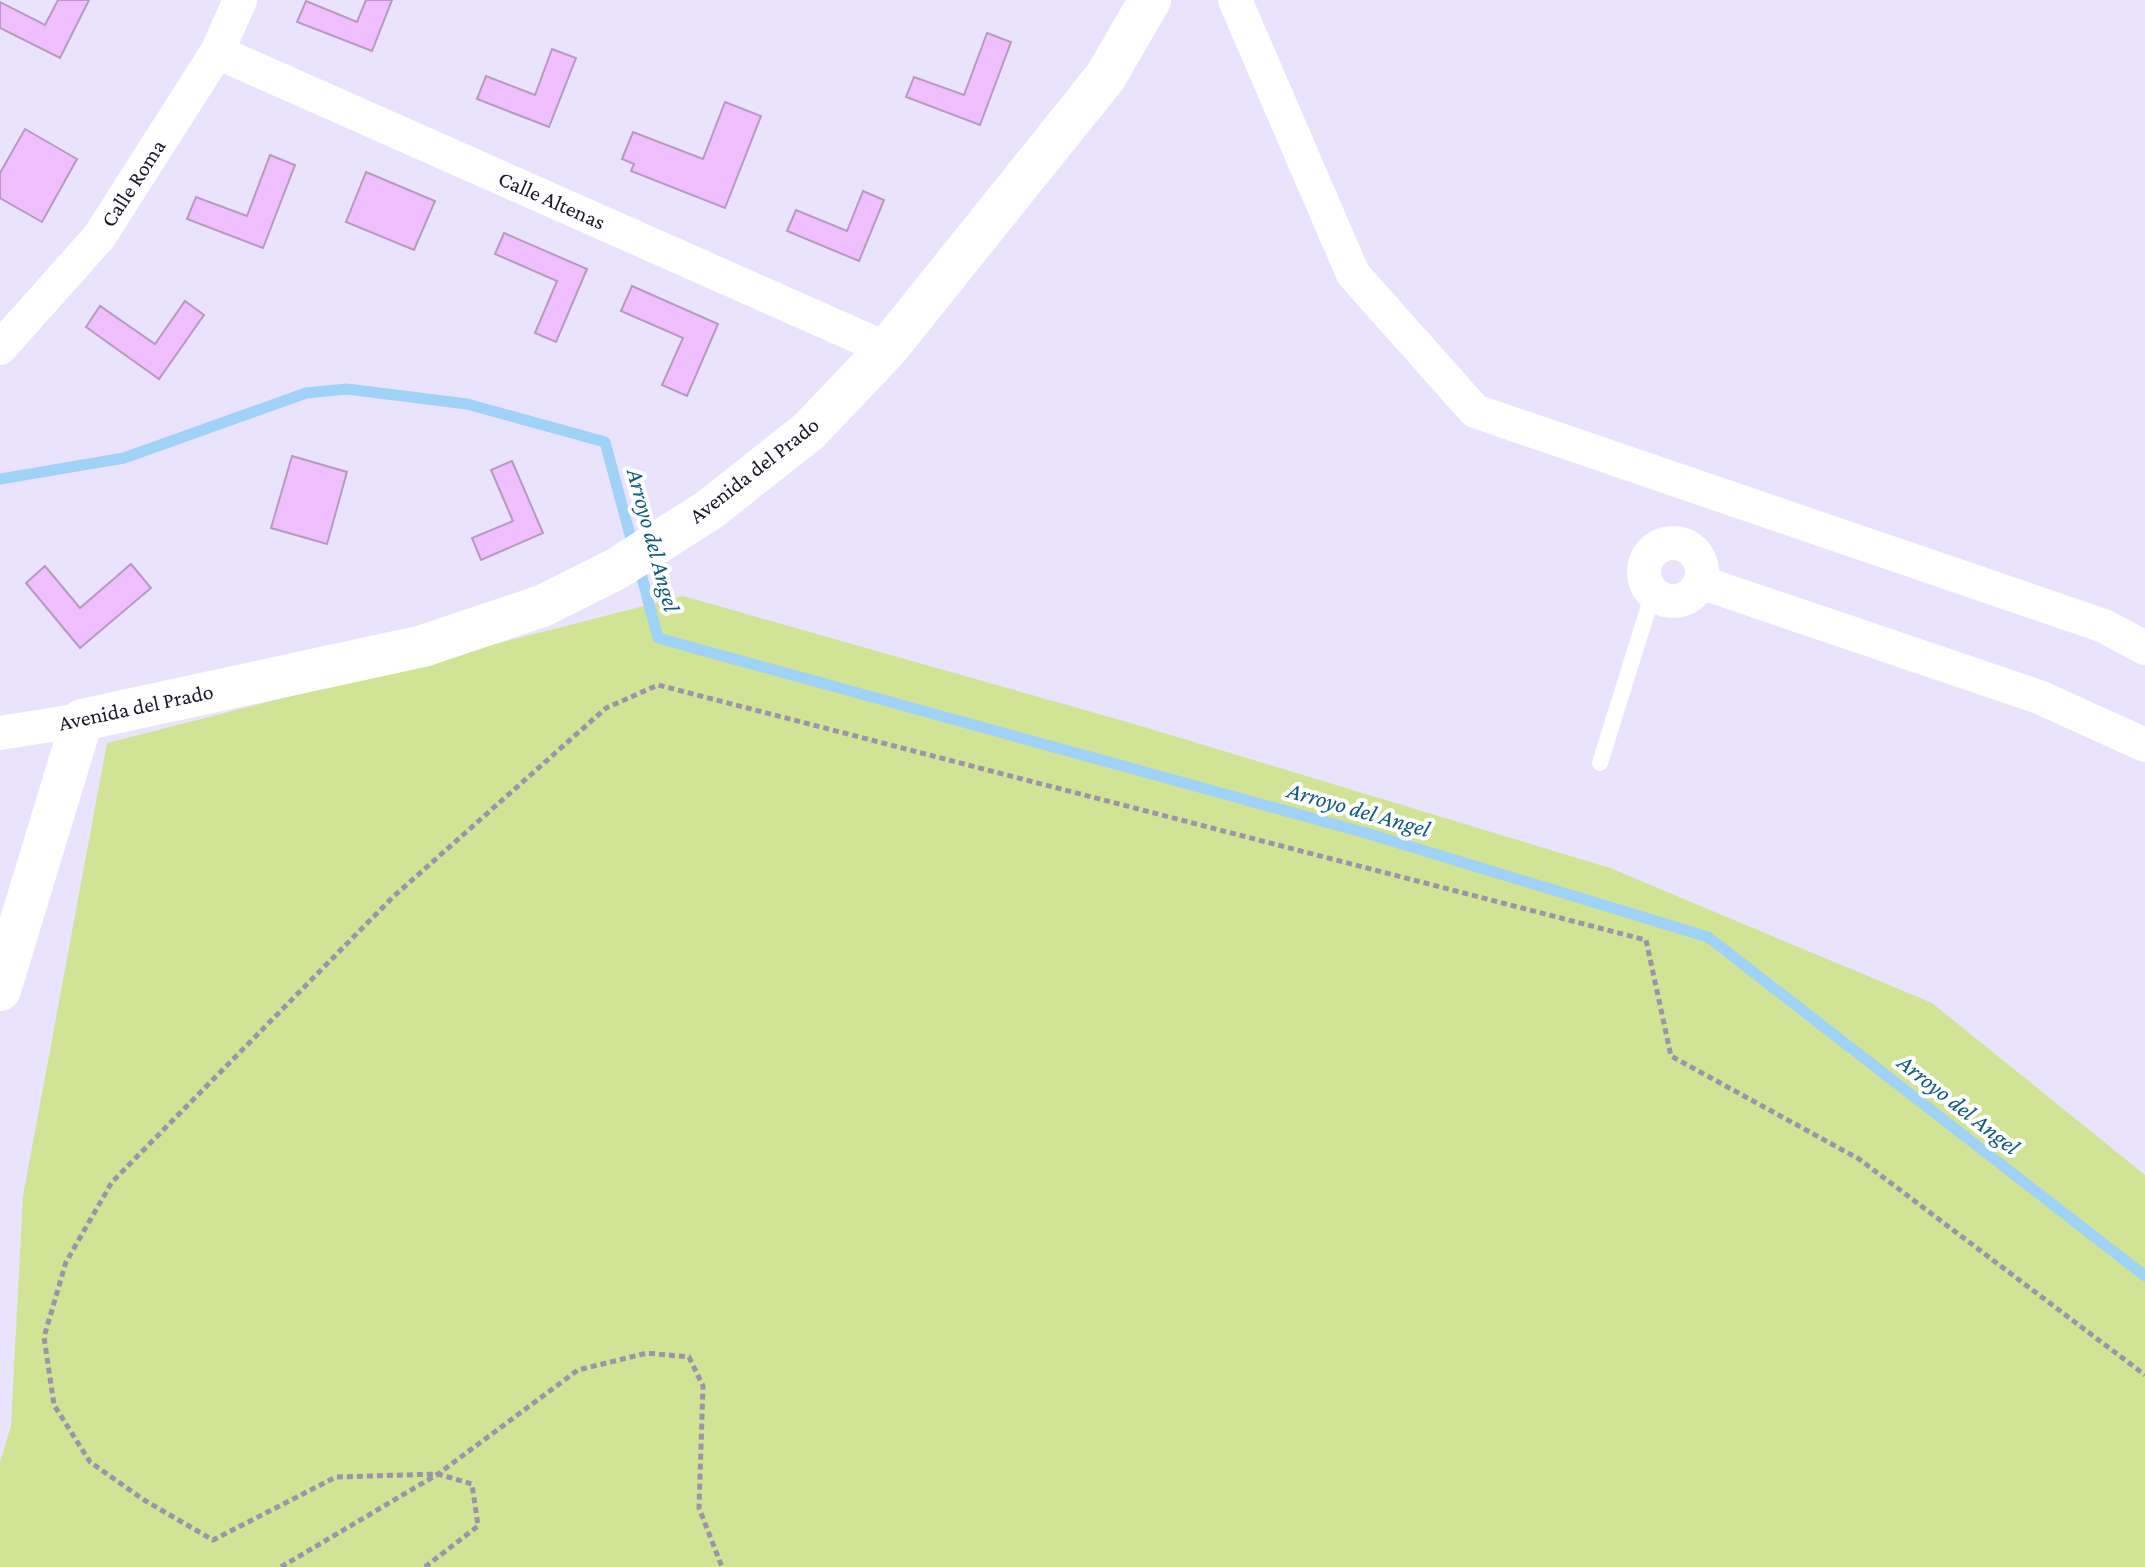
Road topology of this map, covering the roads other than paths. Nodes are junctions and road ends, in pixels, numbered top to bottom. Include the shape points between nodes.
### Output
1 (240, 0) edge
2 (1150, 0) edge
3 (1235, 0) edge
4 (217, 52) junction
5 (0, 348) edge
6 (887, 349) junction
7 (1700, 582) junction
8 (1653, 593) junction
9 (2145, 648) edge
10 (82, 720) junction
11 (0, 733) edge
12 (2145, 745) edge
13 (1600, 763) dead end
14 (0, 990) edge

1 - 4 street, Calle Roma
2 - 6 street, Avenida del Prado via 1106,76
3 - 9 street via 1353,274 1475,411 2104,626
4 - 5 street, Calle Roma via 99,237
4 - 6 street, Calle Altenas
6 - 10 street, Avenida del Prado via 809,431 709,510 616,569 542,606 423,646
7 - 8 street via 1694,592 1674,601
7 - 8 street via 1702,571 1693,551 1683,545 1661,545 1646,562 1646,584
7 - 12 street via 2039,697
8 - 13 lane
10 - 11 street, Avenida del Prado
10 - 14 street

